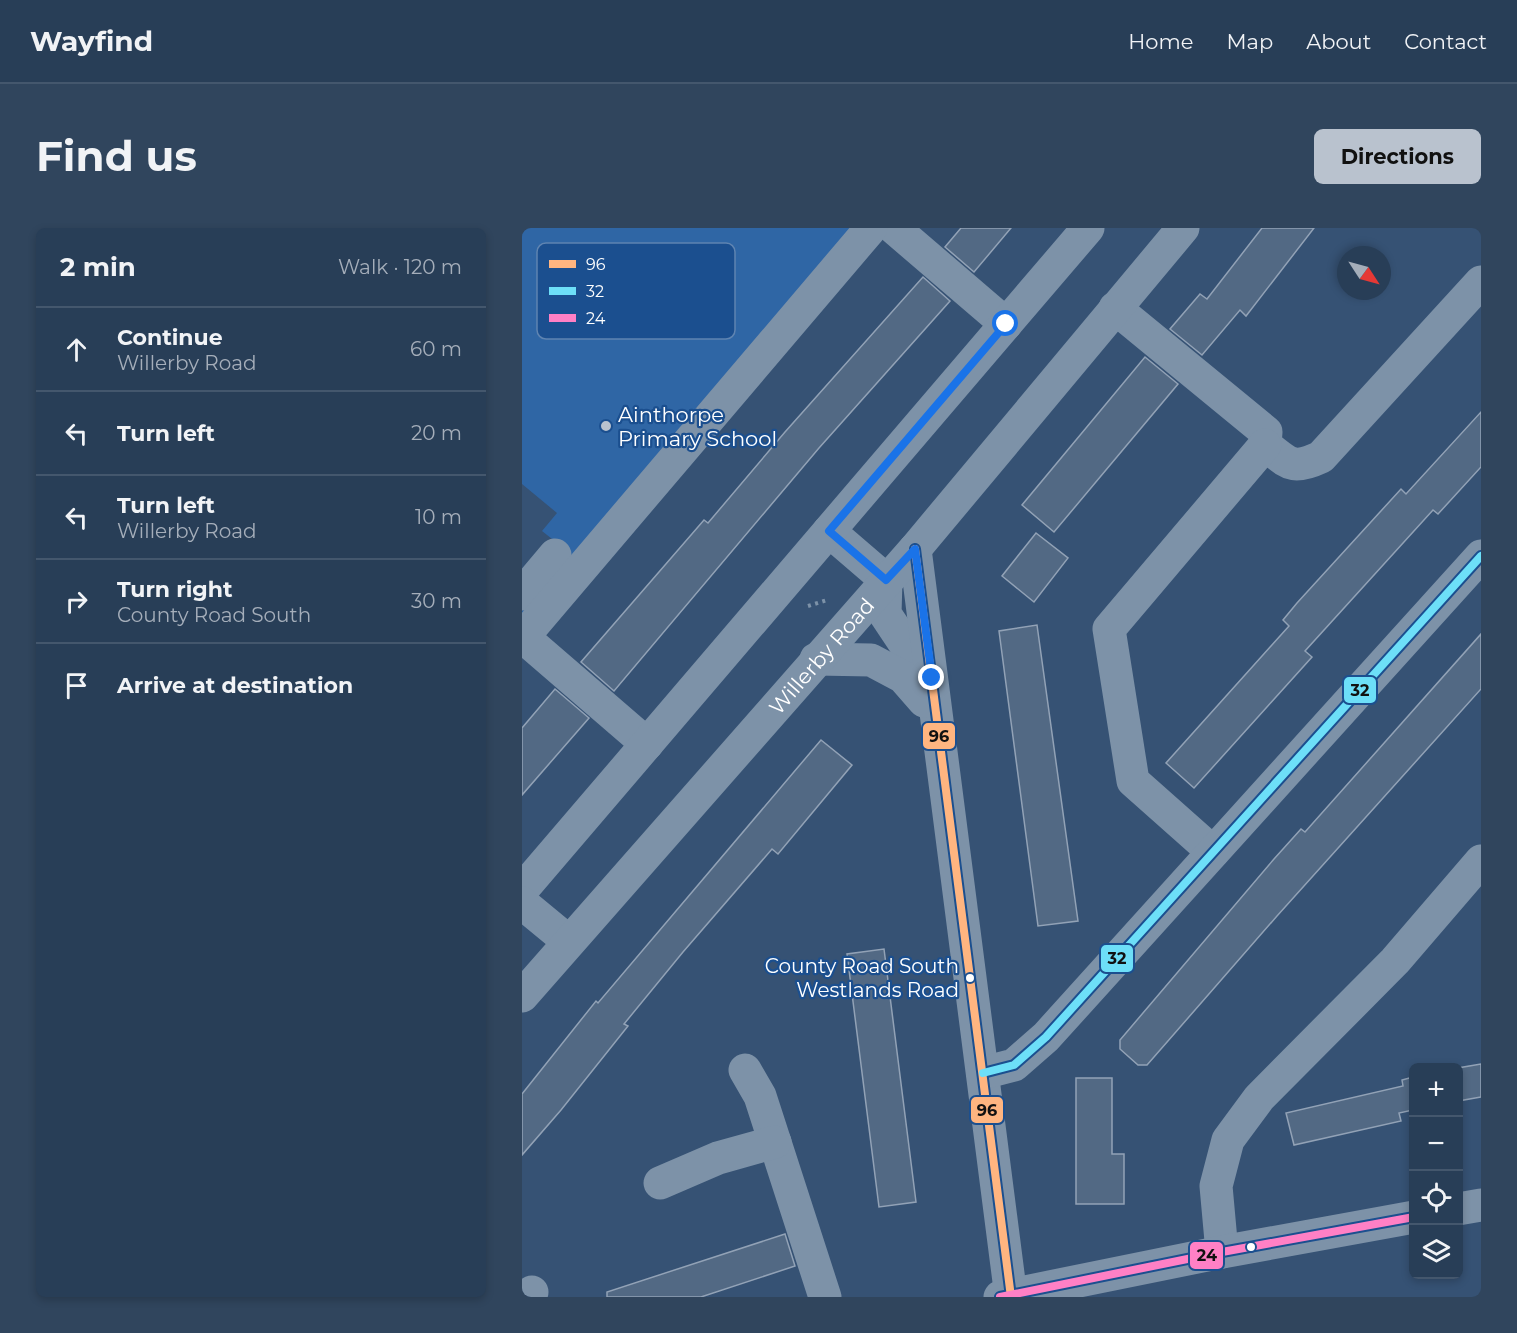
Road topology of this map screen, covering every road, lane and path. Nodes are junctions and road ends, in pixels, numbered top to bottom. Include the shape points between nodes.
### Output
1 (871, 228) edge
2 (894, 228) edge
3 (1088, 228) edge
4 (1183, 228) edge
5 (1481, 282) edge
6 (1115, 308) junction
7 (1006, 324) junction
8 (1265, 445) junction
9 (829, 531) junction
10 (915, 549) junction
11 (555, 555) dead end
12 (1481, 556) edge
13 (886, 580) junction
14 (522, 594) edge
15 (816, 659) junction
16 (923, 697) junction
17 (937, 733) junction
18 (647, 744) junction
19 (1213, 852) junction
20 (1481, 861) edge
21 (522, 890) edge
22 (522, 903) edge
23 (568, 941) junction
24 (522, 996) edge
25 (746, 1070) dead end
26 (982, 1073) junction
27 (775, 1142) junction
28 (660, 1183) dead end
29 (1481, 1205) edge
30 (1463, 1208) edge
31 (1409, 1219) edge
32 (1222, 1252) junction
33 (1007, 1296) edge
34 (825, 1297) edge

1 - 18 street via 523,637
2 - 7 street
3 - 7 street
4 - 6 street, Willerby Road
5 - 8 street via 1321,457 1302,466 1289,463
6 - 8 street via 1266,432
6 - 10 street, Willerby Road
7 - 9 street
8 - 19 street via 1109,629 1133,781
9 - 13 street
9 - 18 street
10 - 13 street, Willerby Road
10 - 17 street
11 - 14 street
12 - 19 street
13 - 15 street, Willerby Road
13 - 16 street via 885,614 909,650
15 - 16 street via 871,660 903,677
15 - 23 street, Willerby Road
16 - 17 street
17 - 26 street
18 - 21 street
19 - 26 street via 1046,1036 1014,1065
20 - 32 street via 1395,961 1259,1098 1228,1140 1216,1186
22 - 23 street
23 - 24 street, Willerby Road
25 - 27 street via 760,1096
26 - 33 street
27 - 28 street via 718,1158
27 - 34 street
29 - 30 street
31 - 32 street
32 - 33 street

